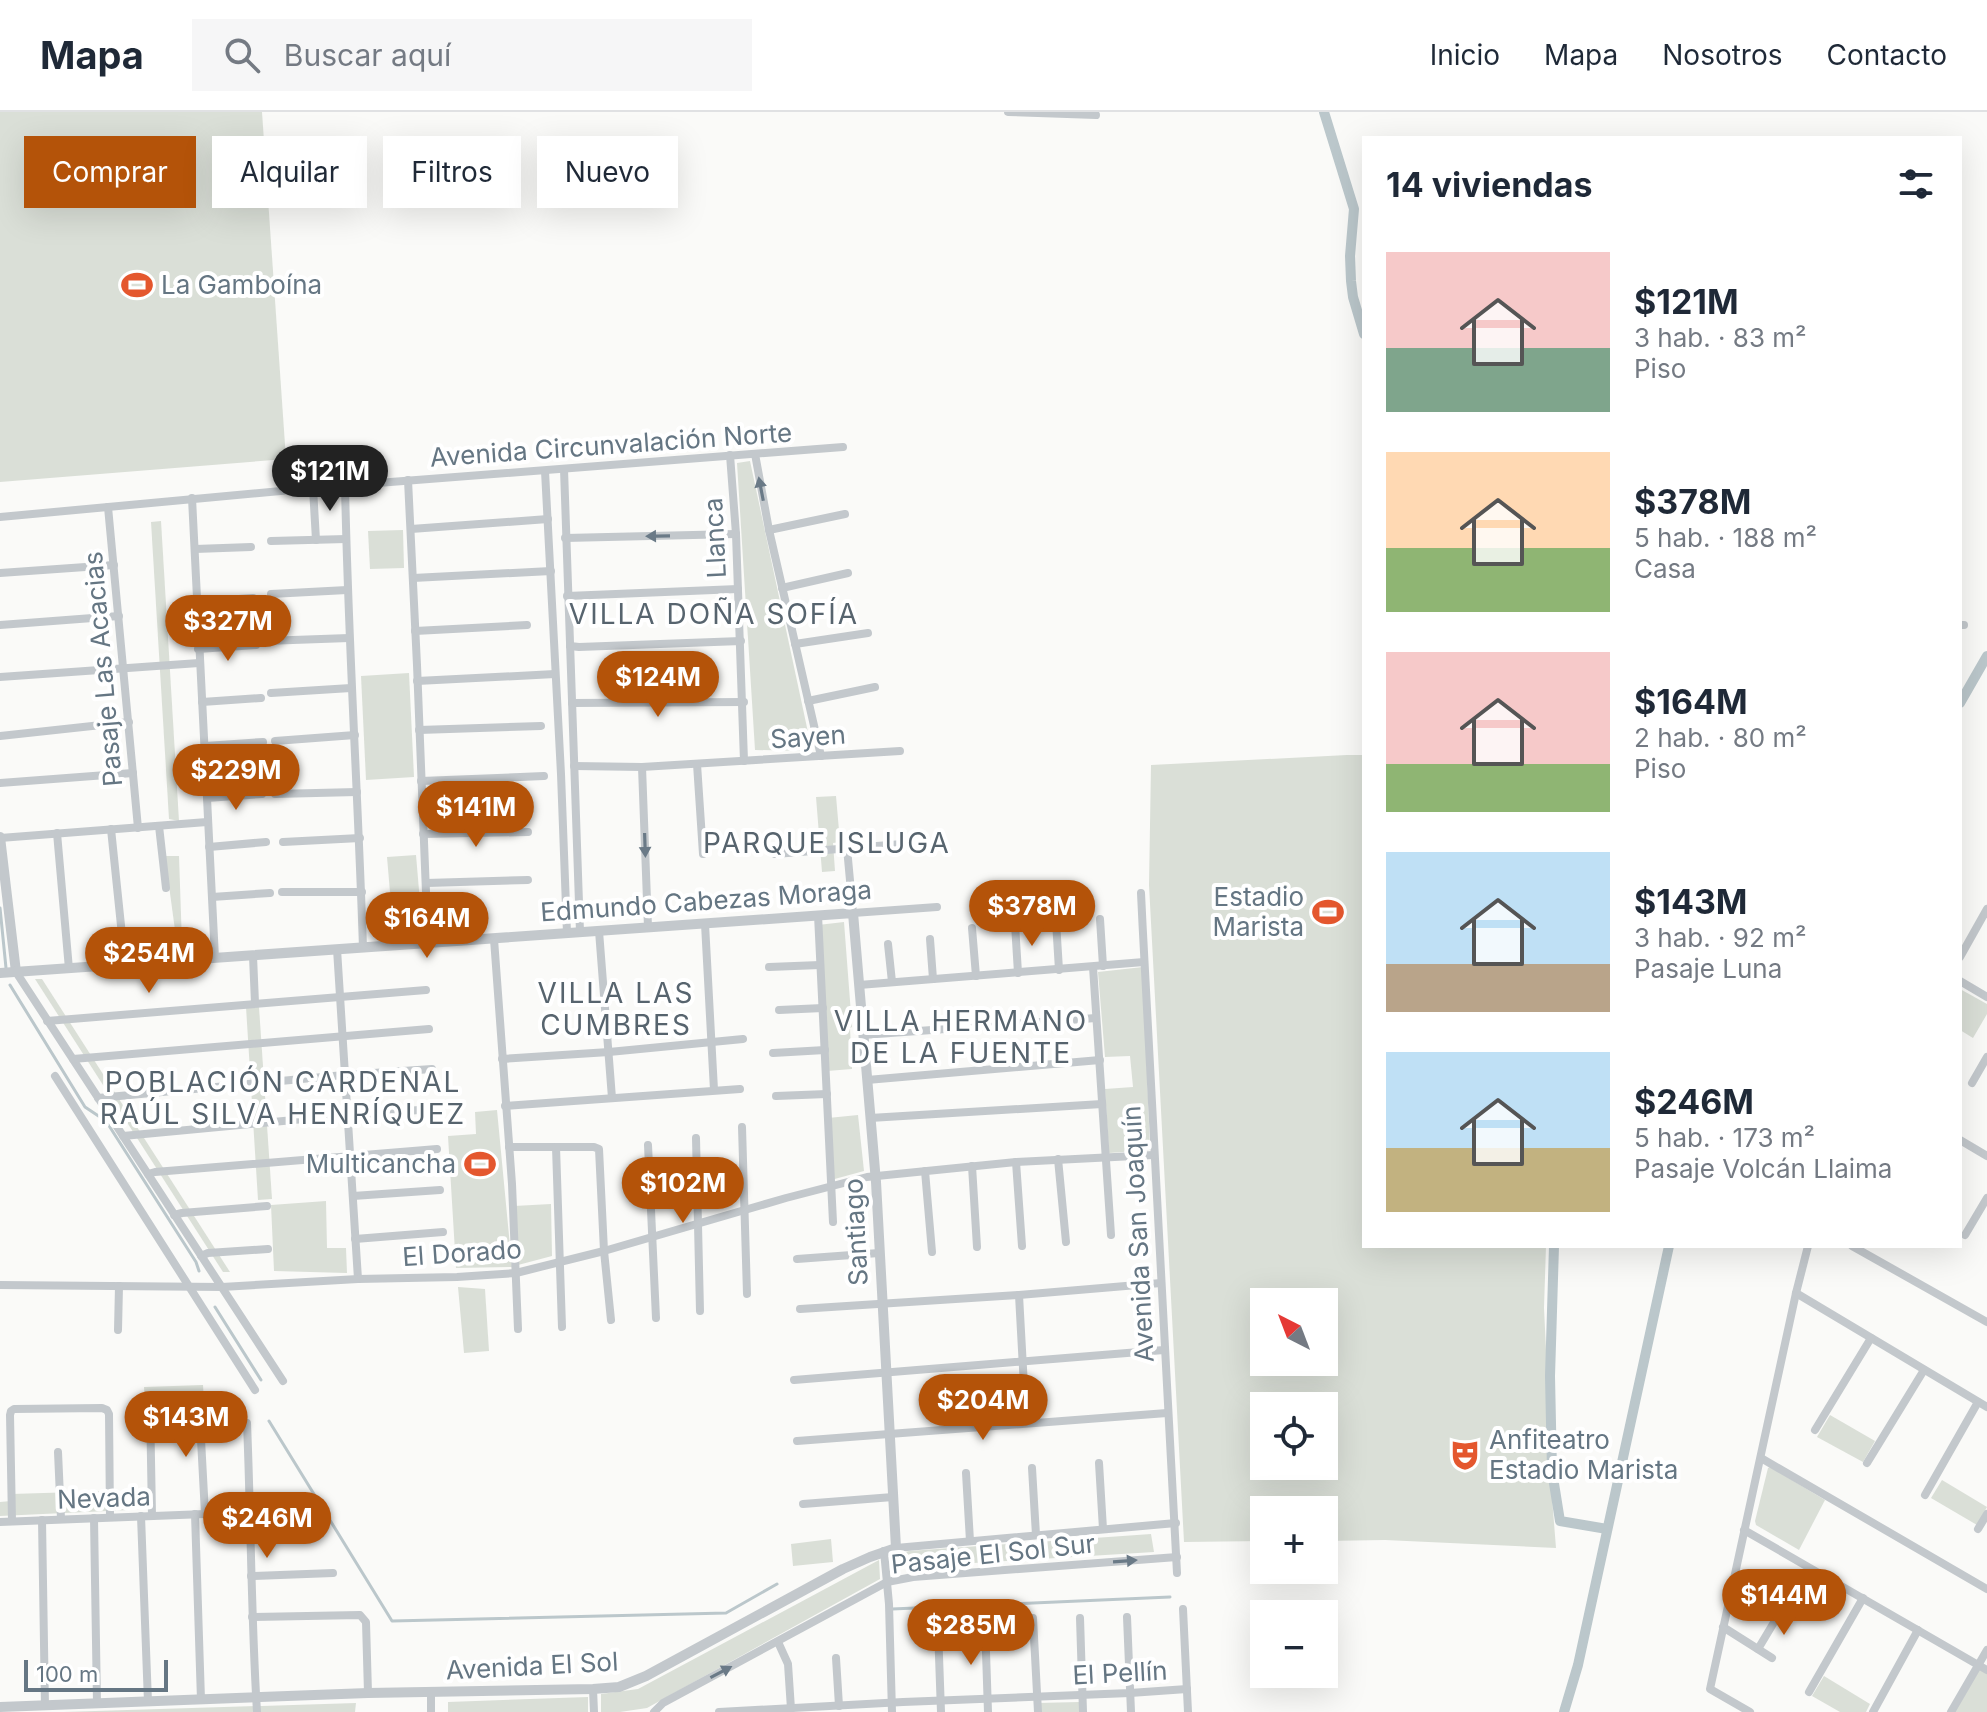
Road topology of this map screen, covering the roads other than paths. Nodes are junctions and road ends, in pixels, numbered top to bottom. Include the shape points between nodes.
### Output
1 (1008, 112) edge
2 (1096, 115) dead end
3 (843, 447) dead end
4 (755, 454) junction
5 (730, 455) junction
6 (564, 469) junction
7 (545, 471) junction
8 (408, 480) junction
9 (345, 485) junction
10 (313, 488) junction
11 (192, 498) junction
12 (108, 507) junction
13 (845, 514) dead end
14 (0, 517) edge
15 (548, 519) junction
16 (411, 529) junction
17 (769, 530) junction
18 (736, 534) junction
19 (565, 538) junction
20 (346, 539) junction
21 (316, 540) junction
22 (271, 541) dead end
23 (251, 547) dead end
24 (195, 549) junction
25 (114, 565) junction
26 (551, 571) junction
27 (0, 573) edge
28 (848, 573) dead end
29 (413, 578) junction
30 (782, 588) junction
31 (738, 589) junction
32 (347, 590) junction
33 (271, 594) dead end
34 (567, 596) junction
35 (253, 598) dead end
36 (196, 602) junction
37 (119, 616) junction
38 (0, 625) edge
39 (527, 625) dead end
40 (415, 631) junction
41 (868, 633) dead end
42 (349, 638) junction
43 (265, 641) dead end
44 (741, 641) junction
45 (795, 644) junction
46 (256, 645) dead end
47 (570, 646) junction
48 (198, 649) junction
49 (199, 663) junction
50 (123, 668) junction
51 (555, 674) junction
52 (0, 677) edge
53 (417, 681) junction
54 (875, 687) dead end
55 (351, 688) junction
56 (271, 693) dead end
57 (261, 698) dead end
58 (808, 701) junction
59 (202, 702) junction
60 (744, 702) junction
61 (572, 703) junction
62 (129, 722) junction
63 (541, 726) dead end
64 (419, 730) junction
65 (355, 735) junction
66 (0, 736) edge
67 (275, 741) dead end
68 (263, 742) dead end
69 (205, 746) junction
70 (900, 751) dead end
71 (821, 756) junction
72 (744, 761) junction
73 (697, 764) junction
74 (574, 766) junction
75 (642, 767) junction
76 (133, 773) junction
77 (544, 776) dead end
78 (421, 781) junction
79 (0, 783) edge
80 (357, 792) junction
81 (262, 794) dead end
82 (275, 794) dead end
83 (207, 798) junction
84 (207, 822) junction
85 (159, 826) junction
86 (138, 828) junction
87 (111, 829) junction
88 (528, 832) dead end
89 (57, 833) junction
90 (423, 834) junction
91 (0, 838) edge
92 (360, 838) junction
93 (266, 842) dead end
94 (283, 842) dead end
95 (902, 844) dead end
96 (209, 847) junction
97 (847, 848) junction
98 (703, 854) dead end
99 (775, 854) dead end
100 (528, 880) dead end
101 (426, 883) junction
102 (166, 888) dead end
103 (282, 892) dead end
104 (362, 892) junction
105 (270, 893) dead end
106 (1141, 893) dead end
107 (212, 897) junction
108 (937, 907) dead end
109 (1987, 909) edge
110 (853, 913) junction
111 (818, 915) junction
112 (1100, 919) dead end
113 (1056, 921) dead end
114 (705, 924) junction
115 (1015, 924) dead end
116 (648, 927) junction
117 (972, 928) dead end
118 (599, 931) junction
119 (580, 932) junction
120 (567, 933) junction
121 (494, 939) junction
122 (930, 939) dead end
123 (428, 943) junction
124 (888, 944) dead end
125 (363, 948) junction
126 (337, 949) junction
127 (1962, 953) edge
128 (253, 956) junction
129 (215, 958) junction
130 (1144, 962) junction
131 (125, 964) junction
132 (820, 965) junction
133 (1098, 966) junction
134 (769, 967) dead end
135 (69, 969) junction
136 (1059, 970) junction
137 (16, 972) junction
138 (0, 973) edge
139 (1018, 973) junction
140 (976, 976) junction
141 (933, 979) junction
142 (892, 982) junction
143 (1962, 982) edge
144 (859, 985) junction
145 (426, 990) dead end
146 (340, 997) junction
147 (1987, 997) edge
148 (255, 1003) junction
149 (823, 1008) junction
150 (779, 1010) dead end
151 (1096, 1018) junction
152 (47, 1021) junction
153 (429, 1029) dead end
154 (863, 1035) junction
155 (342, 1036) junction
156 (743, 1039) dead end
157 (712, 1041) junction
158 (825, 1050) junction
159 (609, 1052) junction
160 (773, 1053) dead end
161 (1987, 1057) edge
162 (73, 1059) junction
163 (502, 1059) junction
164 (1100, 1060) junction
165 (432, 1069) dead end
166 (344, 1075) junction
167 (55, 1076) dead end
168 (867, 1080) junction
169 (1972, 1083) dead end
170 (740, 1089) dead end
171 (714, 1090) junction
172 (827, 1094) junction
173 (776, 1096) dead end
174 (98, 1098) junction
175 (612, 1098) junction
176 (1102, 1104) junction
177 (505, 1106) junction
178 (434, 1109) dead end
179 (347, 1115) junction
180 (870, 1118) junction
181 (742, 1127) dead end
182 (123, 1136) junction
183 (696, 1138) dead end
184 (1962, 1141) edge
185 (648, 1145) dead end
186 (509, 1147) junction
187 (556, 1147) junction
188 (437, 1149) dead end
189 (1154, 1155) junction
190 (352, 1156) junction
191 (1987, 1156) edge
192 (1105, 1158) junction
193 (1058, 1159) junction
194 (1016, 1162) junction
195 (972, 1166) junction
196 (925, 1171) junction
197 (148, 1174) junction
198 (875, 1176) junction
199 (830, 1186) junction
200 (440, 1190) dead end
201 (353, 1196) junction
202 (1987, 1198) edge
203 (267, 1206) dead end
204 (746, 1210) junction
205 (174, 1215) junction
206 (833, 1222) dead end
207 (699, 1223) junction
208 (443, 1232) dead end
209 (1111, 1235) dead end
210 (1965, 1235) dead end
211 (653, 1237) junction
212 (355, 1239) junction
213 (1066, 1242) dead end
214 (1022, 1246) dead end
215 (977, 1247) dead end
216 (1807, 1248) edge
217 (1856, 1248) edge
218 (268, 1249) dead end
219 (604, 1251) junction
220 (932, 1252) dead end
221 (879, 1253) junction
222 (201, 1256) junction
223 (797, 1259) dead end
224 (561, 1262) junction
225 (516, 1273) junction
226 (358, 1279) junction
227 (1161, 1283) junction
228 (0, 1285) edge
229 (119, 1286) junction
230 (189, 1287) junction
231 (222, 1287) junction
232 (1796, 1293) junction
233 (747, 1294) dead end
234 (1019, 1295) junction
235 (882, 1304) junction
236 (800, 1309) dead end
237 (700, 1311) dead end
238 (656, 1318) dead end
239 (611, 1320) dead end
240 (1987, 1322) edge
241 (562, 1327) dead end
242 (518, 1329) dead end
243 (118, 1330) dead end
244 (1871, 1338) junction
245 (1164, 1350) junction
246 (1022, 1361) junction
247 (1924, 1370) junction
248 (886, 1371) junction
249 (794, 1380) dead end
250 (283, 1381) dead end
251 (255, 1390) dead end
252 (199, 1402) dead end
253 (150, 1404) dead end
254 (1983, 1404) edge
255 (1167, 1413) junction
256 (247, 1423) dead end
257 (1026, 1423) junction
258 (1815, 1430) dead end
259 (890, 1433) junction
260 (797, 1441) dead end
261 (58, 1452) dead end
262 (1761, 1458) junction
263 (1099, 1463) dead end
264 (1867, 1463) dead end
265 (1032, 1468) dead end
266 (966, 1473) dead end
267 (1925, 1495) dead end
268 (893, 1497) junction
269 (803, 1504) dead end
270 (306, 1510) dead end
271 (251, 1511) junction
272 (200, 1514) junction
273 (1987, 1514) edge
274 (141, 1516) junction
275 (152, 1516) junction
276 (110, 1517) junction
277 (94, 1518) junction
278 (61, 1519) junction
279 (42, 1520) junction
280 (12, 1521) junction
281 (0, 1522) edge
282 (1176, 1523) junction
283 (1103, 1529) junction
284 (1978, 1529) dead end
285 (1744, 1530) junction
286 (1036, 1535) junction
287 (970, 1541) junction
288 (896, 1548) junction
289 (884, 1551) junction
290 (1177, 1557) junction
291 (333, 1573) dead end
292 (1177, 1573) dead end
293 (251, 1576) junction
294 (887, 1582) junction
295 (1987, 1589) edge
296 (1863, 1598) junction
297 (1183, 1609) dead end
298 (1782, 1609) dead end
299 (252, 1617) junction
300 (1127, 1617) dead end
301 (1033, 1618) dead end
302 (1080, 1618) dead end
303 (985, 1622) dead end
304 (1723, 1627) junction
305 (938, 1628) dead end
306 (1918, 1630) junction
307 (778, 1642) junction
308 (1758, 1649) junction
309 (1987, 1650) edge
310 (836, 1658) dead end
311 (1772, 1658) dead end
312 (1983, 1668) edge
313 (593, 1689) junction
314 (1187, 1689) junction
315 (431, 1692) junction
316 (1809, 1692) dead end
317 (368, 1693) junction
318 (1130, 1693) junction
319 (1082, 1695) junction
320 (1038, 1697) junction
321 (256, 1698) junction
322 (201, 1700) junction
323 (988, 1700) junction
324 (148, 1702) junction
325 (941, 1702) junction
326 (97, 1704) junction
327 (45, 1706) junction
328 (839, 1706) junction
329 (0, 1707) edge
330 (891, 1708) edge
331 (791, 1709) junction
332 (257, 1712) edge
333 (431, 1712) edge
334 (594, 1712) edge
335 (654, 1712) edge
336 (719, 1712) edge
337 (941, 1712) edge
338 (988, 1712) edge
339 (1038, 1712) edge
340 (1083, 1712) edge
341 (1131, 1712) edge
342 (1188, 1712) edge
343 (1750, 1712) edge
344 (1873, 1712) edge
345 (1951, 1712) edge

1 - 2 street
3 - 4 street, Avenida Circunvalación Norte
4 - 5 street, Avenida Circunvalación Norte
17 -> 4 street
5 - 6 street, Avenida Circunvalación Norte
5 - 18 street, Llanca
6 - 7 street, Avenida Circunvalación Norte
6 - 19 street
7 - 8 street, Avenida Circunvalación Norte
7 - 15 street
8 - 9 street, Avenida Circunvalación Norte
8 - 16 street
9 - 10 street, Avenida Circunvalación Norte
9 - 20 street
10 - 11 street, Avenida Circunvalación Norte
10 - 21 street
11 - 12 street, Avenida Circunvalación Norte
11 - 24 street
12 - 14 street, Avenida Circunvalación Norte
12 - 25 street, Pasaje Las Acacias
13 - 17 street
15 - 16 street
15 - 26 street
16 - 29 street
17 - 30 street
18 -> 19 street
18 - 31 street, Llanca
19 - 34 street
20 - 21 street
20 - 32 street
21 - 22 street
23 - 24 street
24 - 36 street
25 - 27 street
25 - 37 street, Pasaje Las Acacias
26 - 29 street
26 - 51 street
28 - 30 street
29 - 40 street
30 - 45 street
31 - 34 street
31 - 44 street, Llanca
32 - 33 street
32 - 42 street
34 - 47 street
35 - 36 street
36 - 48 street
37 - 38 street
37 - 50 street, Pasaje Las Acacias
39 - 40 street
40 - 53 street
41 - 45 street
42 - 43 street
42 - 55 street
44 - 47 street
44 - 60 street, Llanca
45 - 58 street
46 - 48 street
47 - 61 street
48 - 49 street
49 - 50 street
49 - 59 street
50 - 52 street
50 - 62 street, Pasaje Las Acacias
51 - 53 street
51 - 120 street
53 - 64 street
54 - 58 street
55 - 56 street
55 - 65 street
57 - 59 street
58 - 71 street
59 - 69 street
60 - 61 street
60 - 72 street, Llanca
61 - 74 street
62 - 66 street
62 - 76 street, Pasaje Las Acacias
63 - 64 street
64 - 78 street
65 - 67 street
65 - 80 street
68 - 69 street
69 - 83 street
70 - 71 street, Sayen
71 - 72 street, Sayen
72 - 73 street, Sayen
73 - 75 street, Sayen
73 - 98 street
74 - 75 street, Sayen
74 - 119 street
75 -> 116 street
76 - 79 street
76 - 86 street, Pasaje Las Acacias
77 - 78 street
78 - 90 street
80 - 82 street
80 - 92 street
81 - 83 street
83 - 84 street
84 - 85 street
84 - 96 street
85 - 86 street
85 - 102 street
86 - 87 street
87 - 89 street
87 - 131 street
88 - 90 street
89 - 91 street
89 - 135 street
90 - 101 street
91 - 137 street
92 - 94 street
92 - 104 street
93 - 96 street
95 - 97 street
96 - 107 street
97 - 99 street
97 - 110 street
100 - 101 street
101 - 123 street
103 - 104 street
104 - 125 street
105 - 107 street
106 - 130 street, Avenida San Joaquín
107 - 129 street
108 - 110 street, Edmundo Cabezas Moraga
109 - 127 street
110 - 111 street, Edmundo Cabezas Moraga
110 - 144 street, Santiago
111 - 114 street, Edmundo Cabezas Moraga
111 - 132 street
112 - 133 street
113 - 136 street
114 - 116 street, Edmundo Cabezas Moraga
114 - 157 street
115 - 139 street
116 - 118 street, Edmundo Cabezas Moraga
117 - 140 street
118 - 119 street, Edmundo Cabezas Moraga
118 - 159 street
119 - 120 street, Edmundo Cabezas Moraga
120 - 121 street, Edmundo Cabezas Moraga
121 - 123 street, Edmundo Cabezas Moraga
121 - 163 street
122 - 141 street
123 - 125 street, Edmundo Cabezas Moraga
124 - 142 street
125 - 126 street, Edmundo Cabezas Moraga
126 - 128 street, Edmundo Cabezas Moraga
126 - 146 street
128 - 129 street, Edmundo Cabezas Moraga
128 - 148 street
129 - 131 street, Edmundo Cabezas Moraga
130 - 133 street
130 - 189 street, Avenida San Joaquín
131 - 135 street, Edmundo Cabezas Moraga
132 - 134 street
132 - 149 street
133 - 136 street
133 - 151 street
135 - 137 street, Edmundo Cabezas Moraga
136 - 139 street
137 - 138 street, Edmundo Cabezas Moraga
137 - 152 street
139 - 140 street
140 - 141 street
141 - 142 street
142 - 144 street
143 - 147 street
144 - 154 street, Santiago
145 - 146 street
146 - 148 street
146 - 155 street
148 - 152 street
149 - 150 street
149 - 158 street
151 - 154 street
151 - 164 street
152 - 162 street
153 - 155 street
154 - 168 street, Santiago
155 - 162 street
155 - 166 street
156 - 157 street
157 - 159 street
157 - 171 street
158 - 160 street
158 - 172 street
159 - 163 street
159 - 175 street
161 - 169 street
162 - 174 street
163 - 177 street
164 - 168 street
164 - 176 street
165 - 166 street
166 - 174 street
166 - 179 street
167 - 230 street
168 - 180 street, Santiago
170 - 171 street
171 - 175 street
172 - 173 street
172 - 199 street
174 - 182 street
175 - 177 street
176 - 180 street
176 - 192 street
177 - 186 street
178 - 179 street
179 - 182 street
179 - 190 street
180 - 198 street, Santiago
181 - 204 street
182 - 197 street
183 - 207 street
184 - 191 street
185 - 211 street
186 - 187 street
186 - 225 street
187 - 219 street via 599,1149
187 - 224 street
188 - 190 street
189 - 192 street, El Dorado
189 - 227 street, Avenida San Joaquín
190 - 197 street
190 - 201 street
192 - 193 street, El Dorado
192 - 209 street
193 - 194 street, El Dorado
193 - 213 street
194 - 195 street, El Dorado
194 - 214 street
195 - 196 street, El Dorado
195 - 215 street
196 - 198 street, El Dorado
196 - 220 street
197 - 205 street
198 - 199 street, El Dorado
198 - 221 street, Santiago
199 - 204 street, El Dorado
199 - 206 street
200 - 201 street
201 - 212 street
202 - 210 street
203 - 205 street
204 - 207 street, El Dorado
204 - 233 street
205 - 222 street
207 - 211 street, El Dorado
207 - 237 street
208 - 212 street
211 - 219 street, El Dorado
211 - 238 street
212 - 226 street
216 - 232 street
217 - 240 street
218 - 222 street
219 - 224 street, El Dorado
219 - 239 street
221 - 223 street
221 - 235 street, Santiago
222 - 231 street
224 - 225 street, El Dorado
224 - 241 street
225 - 226 street, El Dorado
225 - 242 street
226 - 231 street, El Dorado
227 - 234 street
227 - 245 street, Avenida San Joaquín
228 - 229 street, El Dorado
229 - 230 street, El Dorado
229 - 243 street
230 - 231 street, El Dorado
230 - 251 street
231 - 250 street
232 - 244 street
232 - 262 street
234 - 235 street
234 - 246 street
235 - 236 street
235 - 248 street, Santiago
244 - 247 street
244 - 258 street
245 - 246 street
245 - 255 street, Avenida San Joaquín
246 - 248 street
246 - 257 street
247 - 254 street
247 - 264 street
248 - 249 street
248 - 259 street, Santiago
252 - 272 street
253 - 275 street
254 - 267 street
255 - 257 street
255 - 282 street, Avenida San Joaquín
256 - 271 street
257 - 259 street
259 - 260 street
259 - 268 street, Santiago
261 - 278 street
262 - 285 street
262 - 295 street
263 - 283 street
265 - 286 street
266 - 287 street
268 - 269 street
268 - 288 street, Santiago
270 - 271 street, Nevada
271 - 272 street, Nevada
271 - 293 street
272 - 275 street, Nevada
272 - 322 street
273 - 284 street
274 - 275 street, Nevada
274 - 276 street, Nevada
274 - 324 street
276 - 277 street, Nevada
276 - 280 street via 107,1410 14,1409
277 - 278 street, Nevada
277 - 326 street
278 - 279 street, Nevada
279 - 280 street, Nevada
279 - 327 street
280 - 281 street, Nevada
282 - 283 street, Avenida El Sol
282 - 290 street, Avenida San Joaquín
283 - 286 street, Avenida El Sol
285 - 296 street
285 - 304 street
286 - 287 street, Avenida El Sol
287 - 288 street, Avenida El Sol
288 - 289 street, Avenida El Sol
289 - 294 street
289 - 313 street, Avenida El Sol via 636,1681
290 - 292 street, Avenida San Joaquín
294 -> 290 street, Pasaje El Sol Sur
291 - 293 street
293 - 299 street
294 - 307 street, Pasaje El Sol Sur
294 - 330 street
296 - 306 street
296 - 316 street
297 - 314 street
298 - 308 street
299 - 317 street via 360,1615 366,1622
299 - 321 street
300 - 318 street
301 - 320 street
302 - 319 street
303 - 323 street
304 - 308 street
304 - 343 street via 1710,1689
305 - 325 street
306 - 312 street
306 - 344 street
307 - 331 street via 788,1664
335 -> 307 street, Pasaje El Sol Sur
308 - 311 street
309 - 312 street
310 - 328 street
312 - 345 street
313 - 315 street, Avenida El Sol
313 - 334 street
314 - 318 street, El Pellín
314 - 342 street
315 - 317 street, Avenida El Sol
315 - 333 street
317 - 321 street, Avenida El Sol
318 - 319 street, El Pellín
318 - 341 street
319 - 320 street, El Pellín
319 - 340 street
320 - 323 street, El Pellín
320 - 339 street
321 - 322 street, Avenida El Sol
321 - 332 street
322 - 324 street, Avenida El Sol
323 - 325 street, El Pellín
323 - 338 street
324 - 326 street, Avenida El Sol
325 - 330 street, El Pellín
325 - 337 street
326 - 327 street, Avenida El Sol
327 - 329 street, Avenida El Sol
328 - 330 street, El Pellín
328 - 331 street, El Pellín
331 - 336 street, El Pellín

